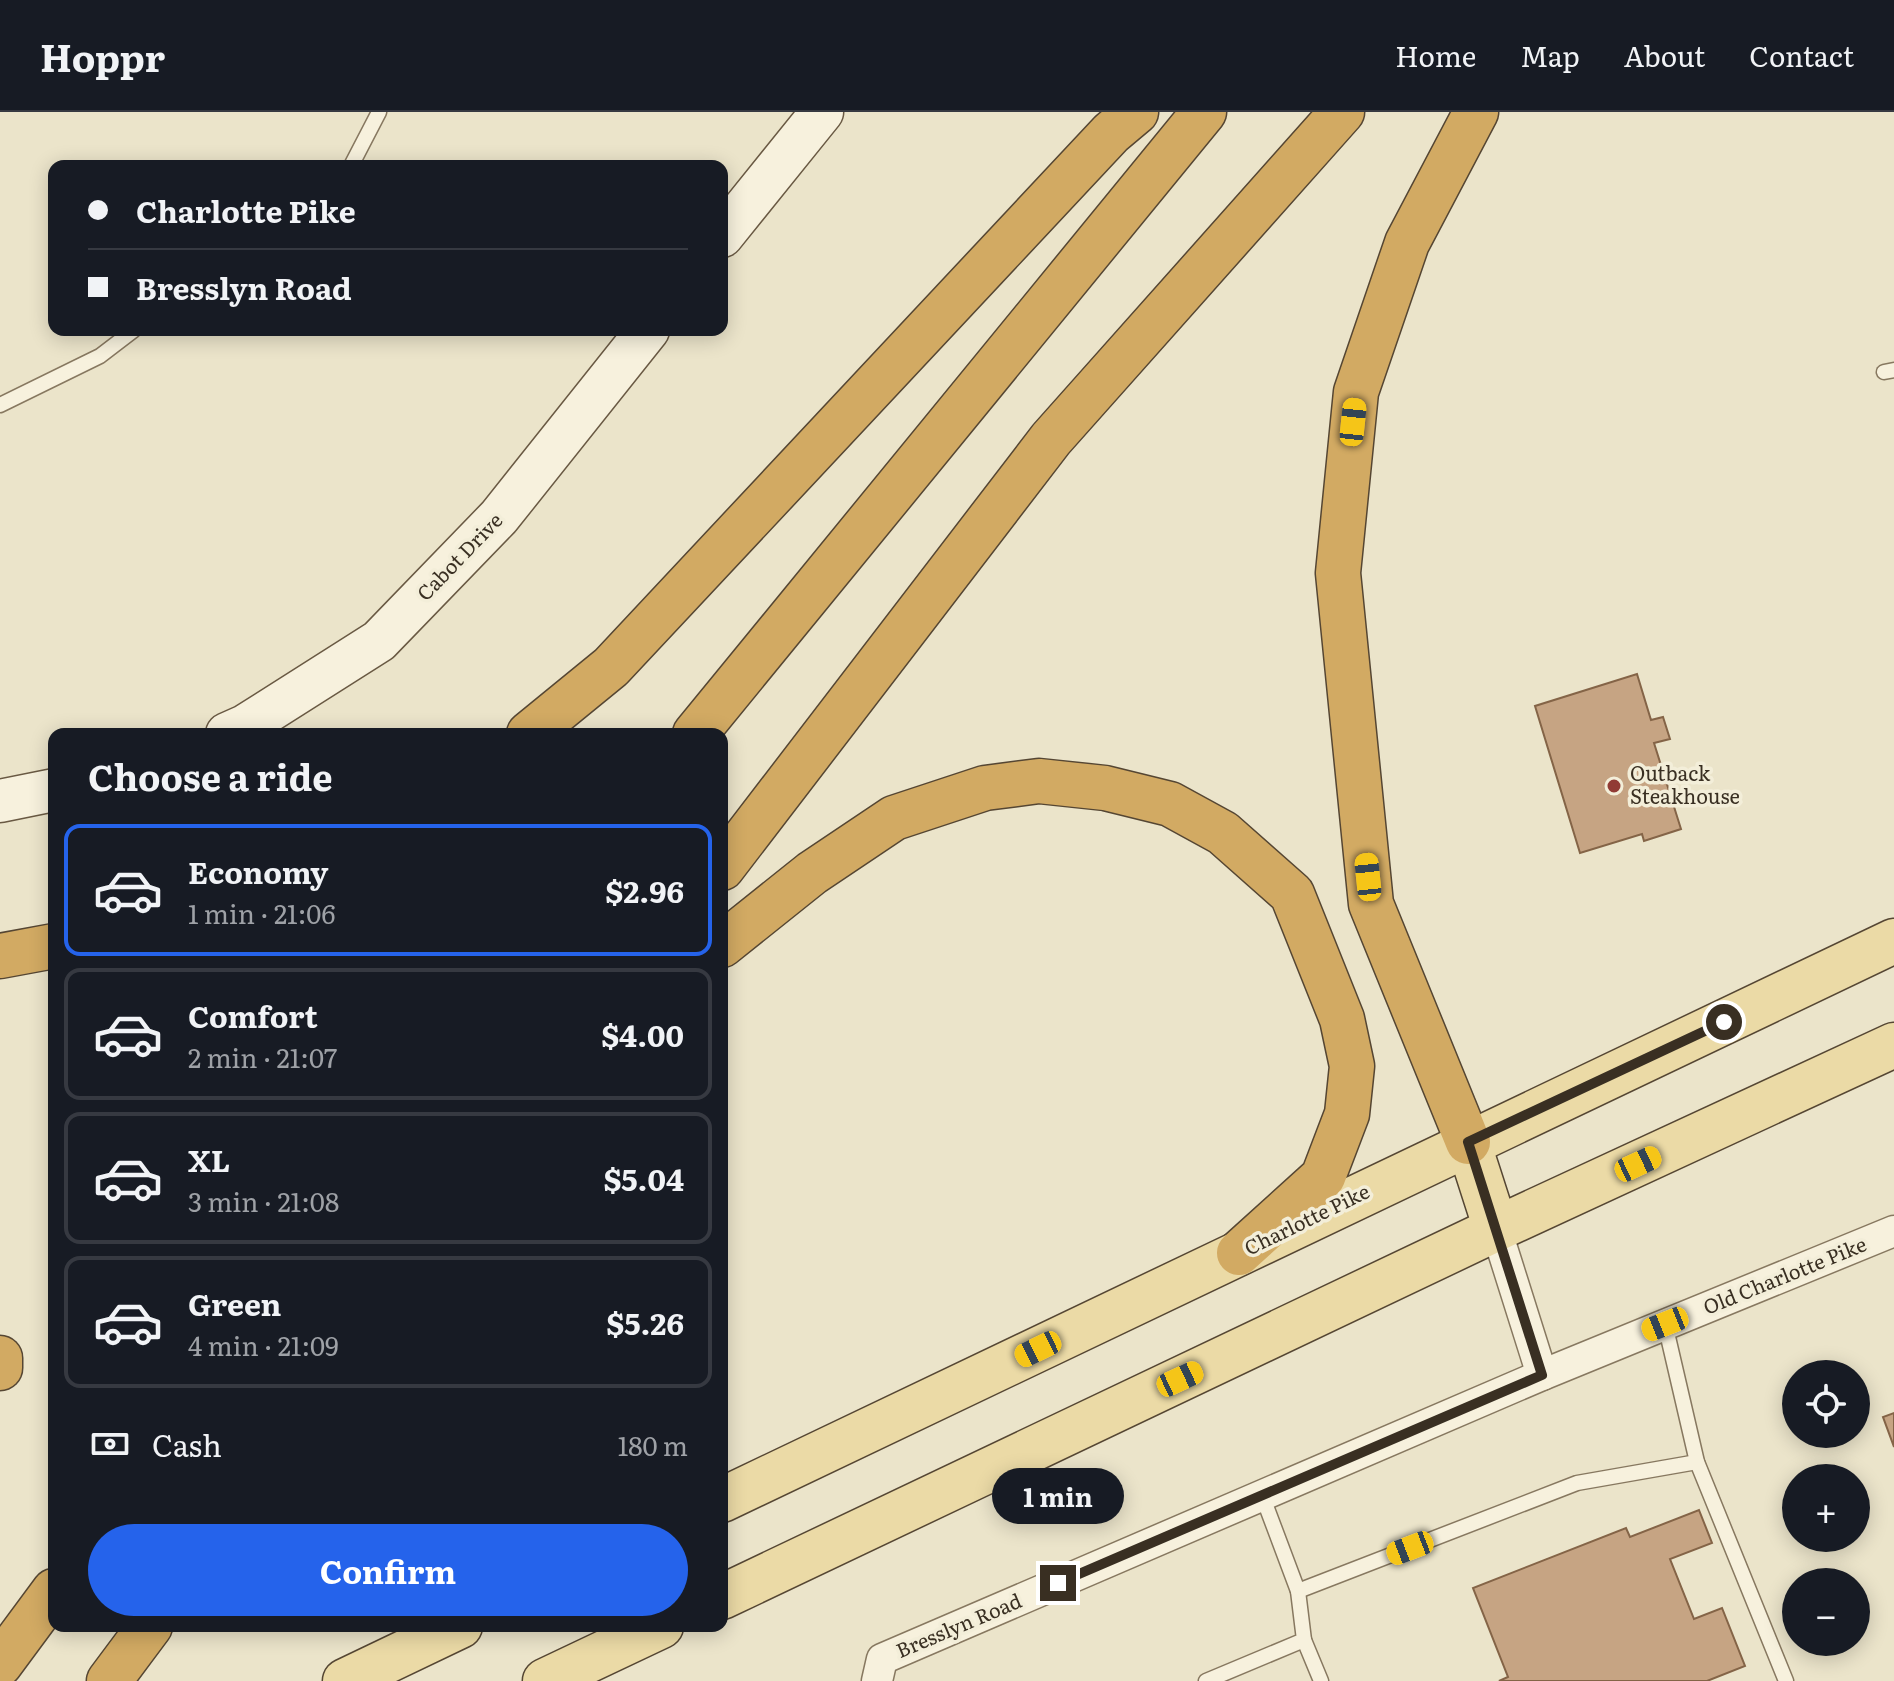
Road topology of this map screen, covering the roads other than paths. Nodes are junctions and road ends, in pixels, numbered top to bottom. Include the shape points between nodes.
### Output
1 (379, 112) edge
2 (822, 112) edge
3 (1136, 112) edge
4 (1204, 112) edge
5 (1342, 112) edge
6 (1476, 112) edge
7 (354, 160) edge
8 (728, 229) edge
9 (126, 336) edge
10 (643, 336) edge
11 (0, 405) edge
12 (240, 728) edge
13 (536, 728) edge
14 (700, 728) edge
15 (48, 791) edge
16 (0, 801) edge
17 (728, 860) edge
18 (728, 940) edge
19 (1894, 941) edge
20 (48, 947) edge
21 (0, 956) edge
22 (1894, 1045) edge
23 (1468, 1142) junction
24 (1496, 1229) junction
25 (1894, 1231) edge
26 (1239, 1253) junction
27 (1665, 1324) junction
28 (0, 1358) edge
29 (0, 1368) edge
30 (1542, 1375) junction
31 (1697, 1462) junction
32 (1262, 1495) junction
33 (728, 1497) edge
34 (1298, 1591) junction
35 (728, 1594) edge
36 (48, 1599) edge
37 (146, 1632) edge
38 (447, 1632) edge
39 (648, 1632) edge
40 (1304, 1640) junction
41 (0, 1664) edge
42 (1215, 1679) edge
43 (109, 1681) edge
44 (345, 1681) edge
45 (545, 1681) edge
46 (877, 1681) edge
47 (1321, 1681) edge
48 (1786, 1681) edge

1 - 7 lane
2 - 8 street
3 - 13 highway via 611,667
4 - 14 highway
5 - 17 highway via 1051,439
6 - 23 highway via 1407,243 1356,392 1338,573 1371,904
9 - 11 lane via 100,356
10 - 12 street, Cabot Drive via 499,517 379,641
15 - 16 street
18 - 26 highway via 812,873 894,818 985,788 1039,781 1105,788 1170,804 1223,833 1292,894 1342,1019 1352,1066 1347,1114 1323,1177
19 - 23 main road, Charlotte Pike
20 - 21 highway
22 - 24 main road
23 - 24 main road
23 - 26 main road, Charlotte Pike
24 - 30 street
24 - 35 main road
25 - 27 street, Old Charlotte Pike
26 - 33 main road, Charlotte Pike
27 - 30 street, Old Charlotte Pike
27 - 31 lane
28 - 29 highway
30 - 32 street, Bresslyn Road
31 - 34 lane via 1577,1483
31 - 48 lane
32 - 34 lane
32 - 46 street, Bresslyn Road via 882,1659
34 - 40 lane
36 - 41 highway
37 - 43 highway
38 - 44 main road
39 - 45 main road
40 - 42 lane
40 - 47 lane

